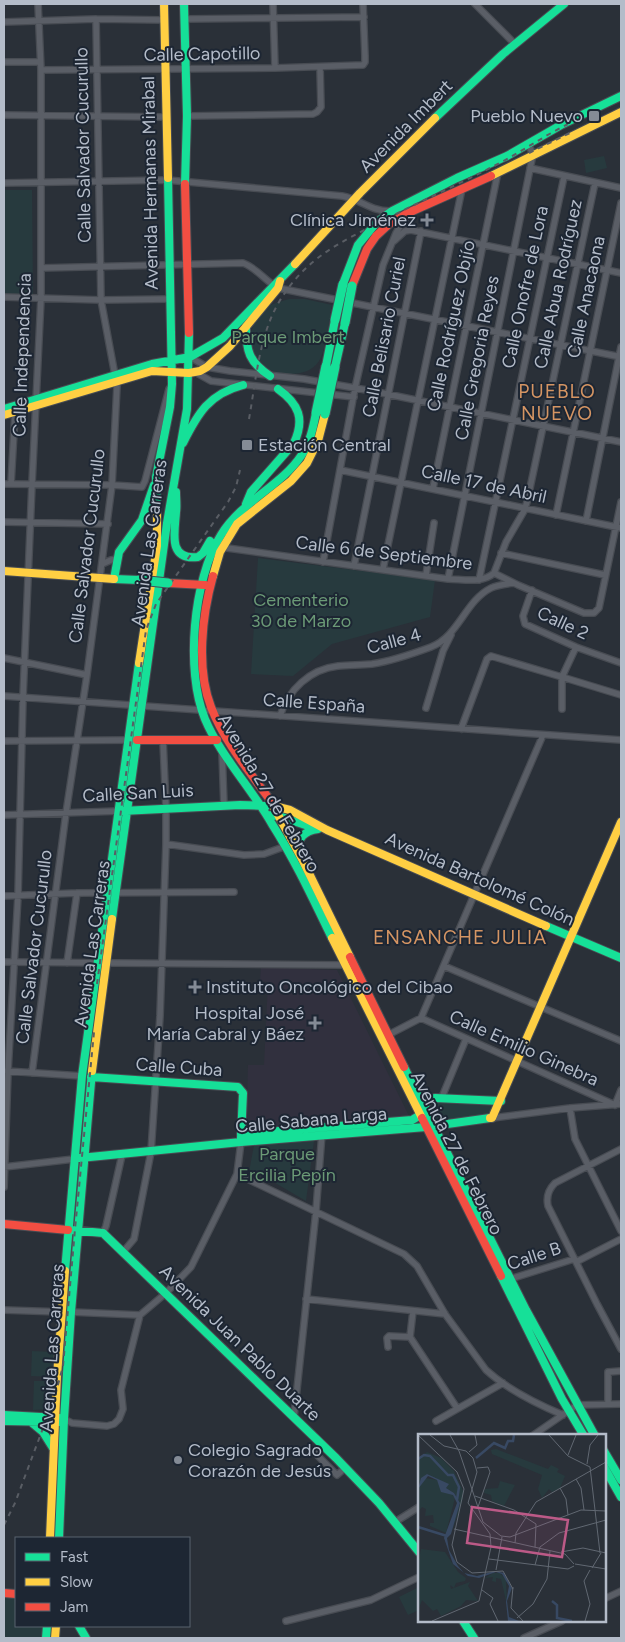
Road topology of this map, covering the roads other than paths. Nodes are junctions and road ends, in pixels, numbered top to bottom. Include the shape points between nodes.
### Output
1 (38, 4) edge
2 (164, 4) edge
3 (184, 4) edge
4 (274, 4) edge
5 (363, 4) edge
6 (475, 4) edge
7 (564, 4) edge
8 (364, 17) junction
9 (274, 19) junction
10 (96, 20) junction
11 (164, 20) junction
12 (185, 20) junction
13 (39, 21) junction
14 (4, 22) edge
15 (514, 44) junction
16 (4, 62) edge
17 (40, 62) junction
18 (320, 67) junction
19 (185, 68) junction
20 (275, 68) junction
21 (164, 69) junction
22 (41, 70) junction
23 (97, 70) junction
24 (621, 96) edge
25 (621, 112) edge
26 (40, 115) junction
27 (98, 115) junction
28 (4, 116) edge
29 (166, 116) junction
30 (187, 116) junction
31 (528, 144) junction
32 (533, 154) junction
33 (530, 168) junction
34 (498, 171) junction
35 (564, 176) junction
36 (166, 180) junction
37 (99, 181) junction
38 (40, 182) junction
39 (185, 182) junction
40 (595, 182) junction
41 (4, 183) edge
42 (621, 188) edge
43 (462, 189) junction
44 (355, 200) junction
45 (621, 202) edge
46 (416, 210) junction
47 (392, 211) junction
48 (421, 231) junction
49 (452, 239) junction
50 (391, 244) junction
51 (483, 244) junction
52 (513, 251) junction
53 (547, 257) junction
54 (577, 263) junction
55 (188, 264) junction
56 (168, 265) junction
57 (100, 266) junction
58 (41, 268) junction
59 (607, 269) junction
60 (621, 273) edge
61 (277, 284) junction
62 (348, 285) junction
63 (4, 297) edge
64 (42, 298) junction
65 (169, 299) junction
66 (100, 300) junction
67 (373, 307) junction
68 (404, 313) junction
69 (435, 320) junction
70 (466, 326) junction
71 (246, 327) junction
72 (497, 332) junction
73 (530, 338) junction
74 (561, 344) junction
75 (621, 347) edge
76 (590, 350) junction
77 (620, 356) edge
78 (190, 357) junction
79 (172, 361) junction
80 (331, 366) junction
81 (208, 367) junction
82 (172, 373) junction
83 (192, 373) junction
84 (270, 376) junction
85 (117, 378) junction
86 (172, 384) junction
87 (243, 385) junction
88 (356, 388) junction
89 (278, 389) junction
90 (388, 394) junction
91 (354, 396) junction
92 (418, 401) junction
93 (36, 403) junction
94 (450, 407) junction
95 (11, 409) edge
96 (481, 414) junction
97 (4, 415) edge
98 (513, 421) junction
99 (544, 427) junction
100 (573, 433) junction
101 (603, 439) junction
102 (621, 442) edge
103 (178, 455) junction
104 (340, 470) junction
105 (175, 474) junction
106 (372, 476) junction
107 (156, 477) junction
108 (402, 481) junction
109 (4, 484) edge
110 (12, 484) junction
111 (32, 484) junction
112 (112, 485) junction
113 (142, 487) junction
114 (433, 488) junction
115 (251, 492) junction
116 (464, 495) junction
117 (151, 496) junction
118 (496, 501) junction
119 (621, 502) edge
120 (526, 508) junction
121 (177, 509) junction
122 (233, 509) junction
123 (248, 509) junction
124 (556, 515) junction
125 (586, 521) junction
126 (4, 522) edge
127 (434, 522) dead end
128 (30, 523) junction
129 (167, 523) junction
130 (108, 524) junction
131 (619, 527) edge
132 (218, 546) junction
133 (501, 553) junction
134 (117, 559) junction
135 (323, 562) junction
136 (102, 564) junction
137 (354, 566) junction
138 (383, 569) junction
139 (4, 571) edge
140 (28, 572) junction
141 (494, 573) junction
142 (426, 575) junction
143 (605, 575) junction
144 (100, 578) junction
145 (448, 578) junction
146 (114, 579) junction
147 (480, 580) junction
148 (513, 583) junction
149 (200, 584) junction
150 (210, 586) junction
151 (532, 590) junction
152 (452, 632) junction
153 (576, 648) junction
154 (4, 658) edge
155 (25, 662) junction
156 (621, 663) edge
157 (87, 675) junction
158 (562, 677) junction
159 (621, 694) edge
160 (4, 696) edge
161 (23, 697) junction
162 (84, 701) junction
163 (137, 706) junction
164 (426, 708) dead end
165 (562, 709) dead end
166 (202, 710) junction
167 (213, 711) junction
168 (280, 716) junction
169 (461, 729) junction
170 (543, 735) junction
171 (77, 740) junction
172 (132, 740) junction
173 (163, 740) junction
174 (217, 740) junction
175 (621, 740) edge
176 (4, 741) edge
177 (22, 741) junction
178 (222, 749) junction
179 (249, 788) junction
180 (240, 805) junction
181 (261, 805) junction
182 (224, 806) junction
183 (274, 806) junction
184 (166, 808) junction
185 (123, 810) junction
186 (66, 813) junction
187 (4, 815) edge
188 (19, 815) junction
189 (267, 815) junction
190 (279, 816) junction
191 (621, 822) edge
192 (322, 829) junction
193 (619, 834) edge
194 (166, 844) junction
195 (286, 846) junction
196 (301, 857) junction
197 (234, 892) dead end
198 (77, 893) junction
199 (112, 893) junction
200 (164, 893) junction
201 (56, 894) junction
202 (474, 895) junction
203 (4, 896) edge
204 (18, 896) junction
205 (572, 937) junction
206 (621, 958) edge
207 (4, 962) edge
208 (14, 962) junction
209 (47, 962) junction
210 (102, 962) junction
211 (67, 963) junction
212 (162, 964) junction
213 (349, 965) junction
214 (444, 966) junction
215 (542, 1007) junction
216 (421, 1018) junction
217 (388, 1036) junction
218 (466, 1039) junction
219 (621, 1041) edge
220 (518, 1061) junction
221 (6, 1071) edge
222 (32, 1073) junction
223 (87, 1076) junction
224 (155, 1082) junction
225 (621, 1090) edge
226 (442, 1097) junction
227 (501, 1101) junction
228 (424, 1105) junction
229 (618, 1105) edge
230 (570, 1108) junction
231 (420, 1116) junction
232 (492, 1118) junction
233 (430, 1126) junction
234 (322, 1132) junction
235 (241, 1138) junction
236 (621, 1149) edge
237 (151, 1152) junction
238 (122, 1155) junction
239 (79, 1159) junction
240 (588, 1165) junction
241 (4, 1167) edge
242 (238, 1174) junction
243 (4, 1187) edge
244 (316, 1211) junction
245 (4, 1224) edge
246 (72, 1230) junction
247 (621, 1231) edge
248 (103, 1234) junction
249 (621, 1239) edge
250 (123, 1252) junction
251 (575, 1260) junction
252 (507, 1280) junction
253 (166, 1293) junction
254 (306, 1299) junction
255 (4, 1310) edge
256 (413, 1311) junction
257 (66, 1312) junction
258 (445, 1314) junction
259 (140, 1315) junction
260 (410, 1336) junction
261 (388, 1347) dead end
262 (621, 1349) edge
263 (621, 1371) edge
264 (503, 1383) junction
265 (608, 1404) junction
266 (621, 1404) edge
267 (576, 1406) junction
268 (457, 1408) junction
269 (566, 1413) junction
270 (4, 1415) edge
271 (294, 1416) junction
272 (59, 1420) junction
273 (436, 1420) dead end
274 (4, 1421) edge
275 (31, 1422) junction
276 (535, 1434) edge
277 (582, 1434) edge
278 (594, 1434) edge
279 (53, 1449) junction
280 (605, 1453) edge
281 (605, 1469) edge
282 (621, 1480) edge
283 (621, 1497) edge
284 (418, 1508) edge
285 (395, 1522) junction
286 (50, 1537) edge
287 (59, 1537) edge
288 (418, 1551) edge
289 (418, 1577) edge
290 (621, 1591) edge
291 (605, 1599) edge
292 (286, 1621) dead end
293 (464, 1622) edge
294 (560, 1622) edge
295 (80, 1627) edge
296 (86, 1638) edge
297 (474, 1638) edge
298 (524, 1638) edge

1 - 13 street, Calle Independencia
2 - 11 main road, Avenida Hermanas Mirabal
3 - 12 main road, Avenida Hermanas Mirabal
4 - 9 street
5 - 8 street
6 - 15 street
7 - 15 main road, Avenida Imbert
8 - 9 street
8 - 18 street, Calle Capotillo via 366,56 363,65
9 - 12 street
9 - 20 street
10 - 11 street
10 - 13 street
10 - 23 street, Calle Salvador Cucurullo
11 - 21 main road, Avenida Hermanas Mirabal
12 - 19 main road, Avenida Hermanas Mirabal
13 - 14 street
13 - 17 street, Calle Independencia
15 - 44 main road, Avenida Imbert via 437,116
16 - 17 street
17 - 22 street, Calle Independencia
18 - 20 street, Calle Capotillo
18 - 30 street via 320,107 313,114
19 - 20 street, Calle Capotillo
19 - 21 street, Calle Capotillo
19 - 30 main road, Avenida Hermanas Mirabal
21 - 23 street, Calle Capotillo
21 - 29 main road, Avenida Hermanas Mirabal
22 - 23 street, Calle Capotillo
22 - 26 street, Calle Independencia
23 - 27 street, Calle Salvador Cucurullo
24 - 31 main road, Avenida 27 de Febrero
25 - 32 main road, Avenida 27 de Febrero
26 - 27 street
26 - 28 street
26 - 38 street, Calle Independencia
27 - 29 street
27 - 37 street, Calle Salvador Cucurullo
29 - 36 main road, Avenida Hermanas Mirabal
30 - 39 main road, Avenida Hermanas Mirabal
31 - 32 street
31 - 47 main road, Avenida 27 de Febrero
32 - 33 street, Calle Gregoria Reyes
32 - 34 main road, Avenida 27 de Febrero
33 - 35 street
33 - 52 street, Calle Gregoria Reyes
34 - 43 main road, Avenida 27 de Febrero
34 - 51 street, Calle Rodríguez Objío
35 - 40 street
35 - 53 street, Calle Onofre de Lora
36 - 37 street
36 - 39 street
36 - 56 main road, Avenida Hermanas Mirabal
37 - 38 street
37 - 57 street, Calle Salvador Cucurullo
38 - 41 street
38 - 58 street, Calle Independencia
39 - 44 street via 342,196
39 - 55 main road, Avenida Hermanas Mirabal
40 - 42 street
40 - 54 street, Calle Abua Rodríguez
43 - 46 main road, Avenida 27 de Febrero
43 - 49 street
44 - 47 street via 375,210
44 - 61 main road, Avenida Imbert
45 - 59 street, Calle Anacaona
46 - 50 street via 399,228
46 - 62 main road, Avenida 27 de Febrero via 396,219 374,239 366,248
47 - 62 main road, Avenida 27 de Febrero via 377,222 358,244
48 - 49 street
48 - 50 street via 408,230
48 - 68 street, Calle Belisario Curiel
49 - 51 street
49 - 69 street
50 - 67 street
51 - 52 street
51 - 70 street, Calle Rodríguez Objío
52 - 53 street
52 - 72 street, Calle Gregoria Reyes
53 - 54 street
53 - 73 street, Calle Onofre de Lora
54 - 59 street
54 - 74 street, Calle Abua Rodríguez
55 - 56 street
55 - 61 street via 243,263
55 - 78 main road, Avenida Hermanas Mirabal
56 - 57 street
56 - 65 main road, Avenida Hermanas Mirabal
57 - 58 street
57 - 66 street, Calle Salvador Cucurullo
58 - 64 street, Calle Independencia
59 - 60 street
59 - 76 street, Calle Anacaona
61 - 67 street
61 - 71 main road, Avenida Imbert
61 - 78 main road, Avenida Imbert via 223,338
62 - 80 main road, Avenida 27 de Febrero, bridge via 345,323
62 - 80 main road, Avenida 27 de Febrero, bridge via 335,320
63 - 64 street
64 - 66 street
64 - 93 street, Calle Independencia
65 - 66 street
65 - 79 main road, Avenida Hermanas Mirabal
66 - 85 street, Calle Salvador Cucurullo
67 - 68 street
67 - 88 street
68 - 69 street
68 - 90 street, Calle Belisario Curiel
69 - 70 street
69 - 92 street
70 - 72 street
70 - 94 street, Calle Rodríguez Objío
71 - 81 main road, Avenida Imbert
71 - 84 main road via 250,359
72 - 73 street
72 - 96 street, Calle Gregoria Reyes
73 - 74 street
73 - 98 street, Calle Onofre de Lora
74 - 76 street
74 - 99 street, Calle Abua Rodríguez
75 - 77 street
76 - 77 street
76 - 100 street, Calle Anacaona
77 - 101 street
78 - 79 main road, Avenida Imbert
78 - 81 street
78 - 83 main road, Avenida Las Carreras
79 - 82 main road, Avenida Las Carreras
79 - 85 main road, Avenida Imbert via 152,364
80 - 123 main road, Avenida 27 de Febrero, bridge via 316,447 305,467 283,488
81 - 83 main road, Avenida Imbert
81 - 84 street
82 - 83 main road
82 - 85 main road via 152,371
82 - 86 main road, Avenida Las Carreras
83 - 87 street via 211,381
83 - 103 main road, Avenida Las Carreras
84 - 88 street
85 - 93 main road
85 - 112 street, Calle Salvador Cucurullo
86 - 107 main road, Avenida Las Carreras
86 - 113 street via 166,395
87 - 89 street
87 - 103 main road via 219,393 201,410
88 - 90 street
88 - 91 street
89 - 91 street
89 - 115 main road via 294,402 299,411 300,429 294,443
90 - 92 street
90 - 106 street, Calle Belisario Curiel
91 - 104 street
92 - 94 street
92 - 108 street
93 - 95 main road
93 - 111 street, Calle Independencia
94 - 96 street
94 - 114 street, Calle Rodríguez Objío
95 - 97 main road
95 - 110 street
96 - 98 street
96 - 116 street, Calle Gregoria Reyes
98 - 99 street
98 - 118 street, Calle Onofre de Lora
99 - 100 street
99 - 120 street, Calle Abua Rodríguez
100 - 101 street
100 - 124 street, Calle Anacaona
101 - 102 street
101 - 125 street
103 - 105 main road, Avenida Las Carreras
104 - 106 street, Calle 17 de Abril
104 - 135 street
105 - 121 main road
105 - 129 main road, Avenida Las Carreras
106 - 108 street, Calle 17 de Abril
106 - 137 street, Calle Belisario Curiel
107 - 117 main road
107 - 163 main road, Avenida Las Carreras via 157,546
108 - 114 street, Calle 17 de Abril
108 - 138 street
109 - 110 street
110 - 111 street
111 - 112 street
111 - 128 street, Calle Independencia
112 - 113 street
112 - 130 street, Calle Salvador Cucurullo
113 - 117 street
114 - 116 street, Calle 17 de Abril
115 - 122 main road
115 - 123 main road
116 - 118 street, Calle 17 de Abril
116 - 145 street, Calle Gregoria Reyes
117 - 134 main road via 142,520 124,543
118 - 120 street, Calle 17 de Abril
118 - 147 street, Calle Onofre de Lora
119 - 131 street
120 - 124 street, Calle 17 de Abril
120 - 133 street, Calle Abua Rodríguez
121 - 122 main road via 175,546 183,555 193,558 202,555
121 - 129 main road
122 - 123 main road
123 - 132 main road, Avenida 27 de Febrero via 226,526
124 - 125 street, Calle 17 de Abril
125 - 131 street, Calle 17 de Abril
126 - 128 street
127 - 142 street
128 - 130 street
128 - 140 street, Calle Independencia
129 - 163 main road, Avenida Las Carreras
130 - 136 street, Calle Salvador Cucurullo
131 - 143 street
132 - 135 street, Calle 6 de Septiembre
132 - 149 main road, Avenida 27 de Febrero via 207,560
132 - 150 main road, Avenida 27 de Febrero
133 - 141 street, Calle Abua Rodríguez
133 - 143 street
134 - 136 street
134 - 146 main road
135 - 137 street, Calle 6 de Septiembre
136 - 144 street, Calle Salvador Cucurullo
137 - 138 street, Calle 6 de Septiembre
138 - 142 street, Calle 6 de Septiembre
139 - 140 main road
140 - 144 main road
140 - 155 street, Calle Independencia
141 - 147 street, Calle 6 de Septiembre
141 - 148 street, Calle 6 de Septiembre
142 - 145 street, Calle 6 de Septiembre
143 - 151 street, Calle 6 de Septiembre via 594,613 586,613
144 - 146 main road
144 - 157 street, Calle Salvador Cucurullo
145 - 147 street, Calle 6 de Septiembre
146 - 149 main road, bridge
148 - 151 street, Calle 6 de Septiembre
148 - 152 street, Calle 4 via 494,586 481,594
149 - 150 main road
149 - 166 main road, Avenida 27 de Febrero via 193,651
150 - 167 main road, Avenida 27 de Febrero via 203,669
151 - 153 street, Calle 2 via 523,616 525,624
152 - 164 street
152 - 168 street, Calle 4 via 434,646 405,656 321,671 300,683 283,706
153 - 156 street, Calle 2
153 - 158 street
154 - 155 street
155 - 157 street
155 - 161 street, Calle Independencia
157 - 162 street, Calle Salvador Cucurullo
158 - 159 street
158 - 165 street
158 - 169 street via 491,656 487,659
160 - 161 street, Calle España
161 - 162 street, Calle España
161 - 177 street, Calle Independencia
162 - 163 street, Calle España
162 - 171 street, Calle Salvador Cucurullo
163 - 166 street, Calle España
163 - 172 main road, Avenida Las Carreras
166 - 167 street, Calle España
166 - 174 main road, Avenida 27 de Febrero
167 - 168 street, Calle España
167 - 183 main road, Avenida 27 de Febrero
168 - 169 street, Calle España
169 - 170 street, Calle España
170 - 175 street, Calle España
170 - 202 street
171 - 172 street
171 - 177 street
171 - 186 street, Calle Salvador Cucurullo
172 - 173 main road
172 - 185 main road, Avenida Las Carreras
173 - 174 main road
173 - 184 street
174 - 178 main road, Avenida 27 de Febrero
176 - 177 street
177 - 188 street, Calle Independencia
178 - 179 main road, Avenida 27 de Febrero
178 - 182 street
179 - 180 main road via 245,803
179 - 181 main road, Avenida 27 de Febrero
180 - 181 main road, Calle San Luis
180 - 182 main road, Calle San Luis
181 - 183 main road, Calle San Luis
181 - 189 main road, Avenida 27 de Febrero
182 - 184 main road, Calle San Luis
183 - 190 main road, Avenida 27 de Febrero
183 - 192 main road, Avenida Bartolomé Colón via 290,810
184 - 185 main road, Calle San Luis
184 - 194 street
185 - 186 street, Calle San Luis
185 - 199 main road, Avenida Las Carreras
186 - 188 street, Calle San Luis
186 - 201 street, Calle Salvador Cucurullo
187 - 188 street, Calle San Luis
188 - 204 street, Calle Independencia
189 - 190 main road, Avenida Bartolomé Colón
189 - 195 main road, Avenida 27 de Febrero
190 - 192 main road, Avenida Bartolomé Colón
190 - 196 main road, Avenida 27 de Febrero
191 - 193 main road
192 - 196 main road via 304,833 299,839
192 - 202 main road, Avenida Bartolomé Colón
193 - 205 main road
194 - 195 street via 244,855 264,854
194 - 200 street
195 - 213 main road, Avenida 27 de Febrero
196 - 213 main road, Avenida 27 de Febrero
197 - 200 street
198 - 199 street
198 - 201 street
198 - 211 street
199 - 200 street
199 - 210 main road, Avenida Las Carreras
200 - 212 street
201 - 204 street
201 - 209 street, Calle Salvador Cucurullo
202 - 205 main road, Avenida Bartolomé Colón
202 - 214 street
203 - 204 street
204 - 208 street, Calle Independencia
205 - 206 main road, Avenida Bartolomé Colón
205 - 215 main road
207 - 208 street
208 - 209 street
208 - 221 street, Calle Independencia
209 - 211 street
209 - 222 street, Calle Salvador Cucurullo
210 - 211 street
210 - 212 street
210 - 223 main road, Avenida Las Carreras
212 - 213 street
212 - 224 street
213 - 217 main road, Avenida 27 de Febrero
213 - 231 main road, Avenida 27 de Febrero
214 - 215 street
214 - 216 street
215 - 219 street
215 - 220 main road
216 - 217 street
216 - 218 street, Calle Emilio Ginebra
217 - 228 main road, Avenida 27 de Febrero
218 - 220 street, Calle Emilio Ginebra
218 - 226 street
220 - 227 main road
220 - 229 street, Calle Emilio Ginebra
221 - 222 street, Calle Cuba
221 - 241 street, Calle Independencia
222 - 223 street, Calle Cuba
223 - 224 main road, Calle Cuba
223 - 239 main road, Avenida Las Carreras
224 - 235 main road, Calle Cuba via 241,1088
224 - 237 street
225 - 229 street
226 - 227 main road
226 - 228 main road via 430,1099
227 - 232 main road
228 - 231 main road
228 - 233 main road, Avenida 27 de Febrero
229 - 230 street, Calle Sabana Larga
230 - 232 street, Calle Sabana Larga
230 - 240 street via 575,1139
231 - 233 main road, Avenida 27 de Febrero
231 - 234 main road, Calle Sabana Larga
232 - 233 main road, Calle Sabana Larga
233 - 234 main road, Calle Sabana Larga
233 - 252 main road, Avenida 27 de Febrero
234 - 235 main road, Calle Sabana Larga
234 - 244 street
235 - 237 main road, Calle Sabana Larga
235 - 242 street
236 - 240 street
237 - 238 main road, Calle Sabana Larga
237 - 250 street via 134,1239
238 - 239 main road, Calle Sabana Larga
238 - 248 street
239 - 241 street, Calle Sabana Larga
239 - 246 main road, Avenida Las Carreras
240 - 247 street
240 - 251 street via 558,1182 549,1191 547,1201
241 - 243 street, Calle Independencia
242 - 244 street
242 - 253 street via 191,1267
244 - 254 street
244 - 258 street via 404,1254 417,1266
245 - 246 main road
246 - 248 main road
246 - 257 main road, Avenida Las Carreras
248 - 250 main road, Avenida Juan Pablo Duarte
249 - 251 street, Calle B
250 - 253 main road, Avenida Juan Pablo Duarte
251 - 252 street, Calle B
251 - 262 street
252 - 267 main road, Avenida 27 de Febrero
252 - 269 main road, Avenida 27 de Febrero
253 - 259 street
253 - 271 main road, Avenida Juan Pablo Duarte
254 - 256 street
254 - 271 street
255 - 257 street
256 - 258 street
256 - 260 street
257 - 259 street
257 - 272 main road, Avenida Las Carreras
258 - 264 street via 479,1362
259 - 272 street via 121,1390 119,1419 107,1426
260 - 261 street via 389,1336
260 - 268 street
263 - 265 street via 608,1372
264 - 268 street
264 - 269 street
265 - 266 street
265 - 267 street
267 - 269 street
267 - 278 main road, Avenida 27 de Febrero
268 - 273 street
269 - 276 street
269 - 277 main road, Avenida 27 de Febrero
270 - 272 main road
271 - 285 main road, Avenida Juan Pablo Duarte
272 - 275 main road
272 - 279 main road, Avenida Las Carreras
272 - 287 main road, Avenida Las Carreras
274 - 275 main road
275 - 279 main road via 43,1432
279 - 286 main road, Avenida Las Carreras
280 - 282 main road
281 - 283 main road
284 - 285 street
285 - 288 main road, Avenida Juan Pablo Duarte
289 - 292 street via 372,1600
290 - 291 street
293 - 297 main road
294 - 298 street
295 - 296 main road

